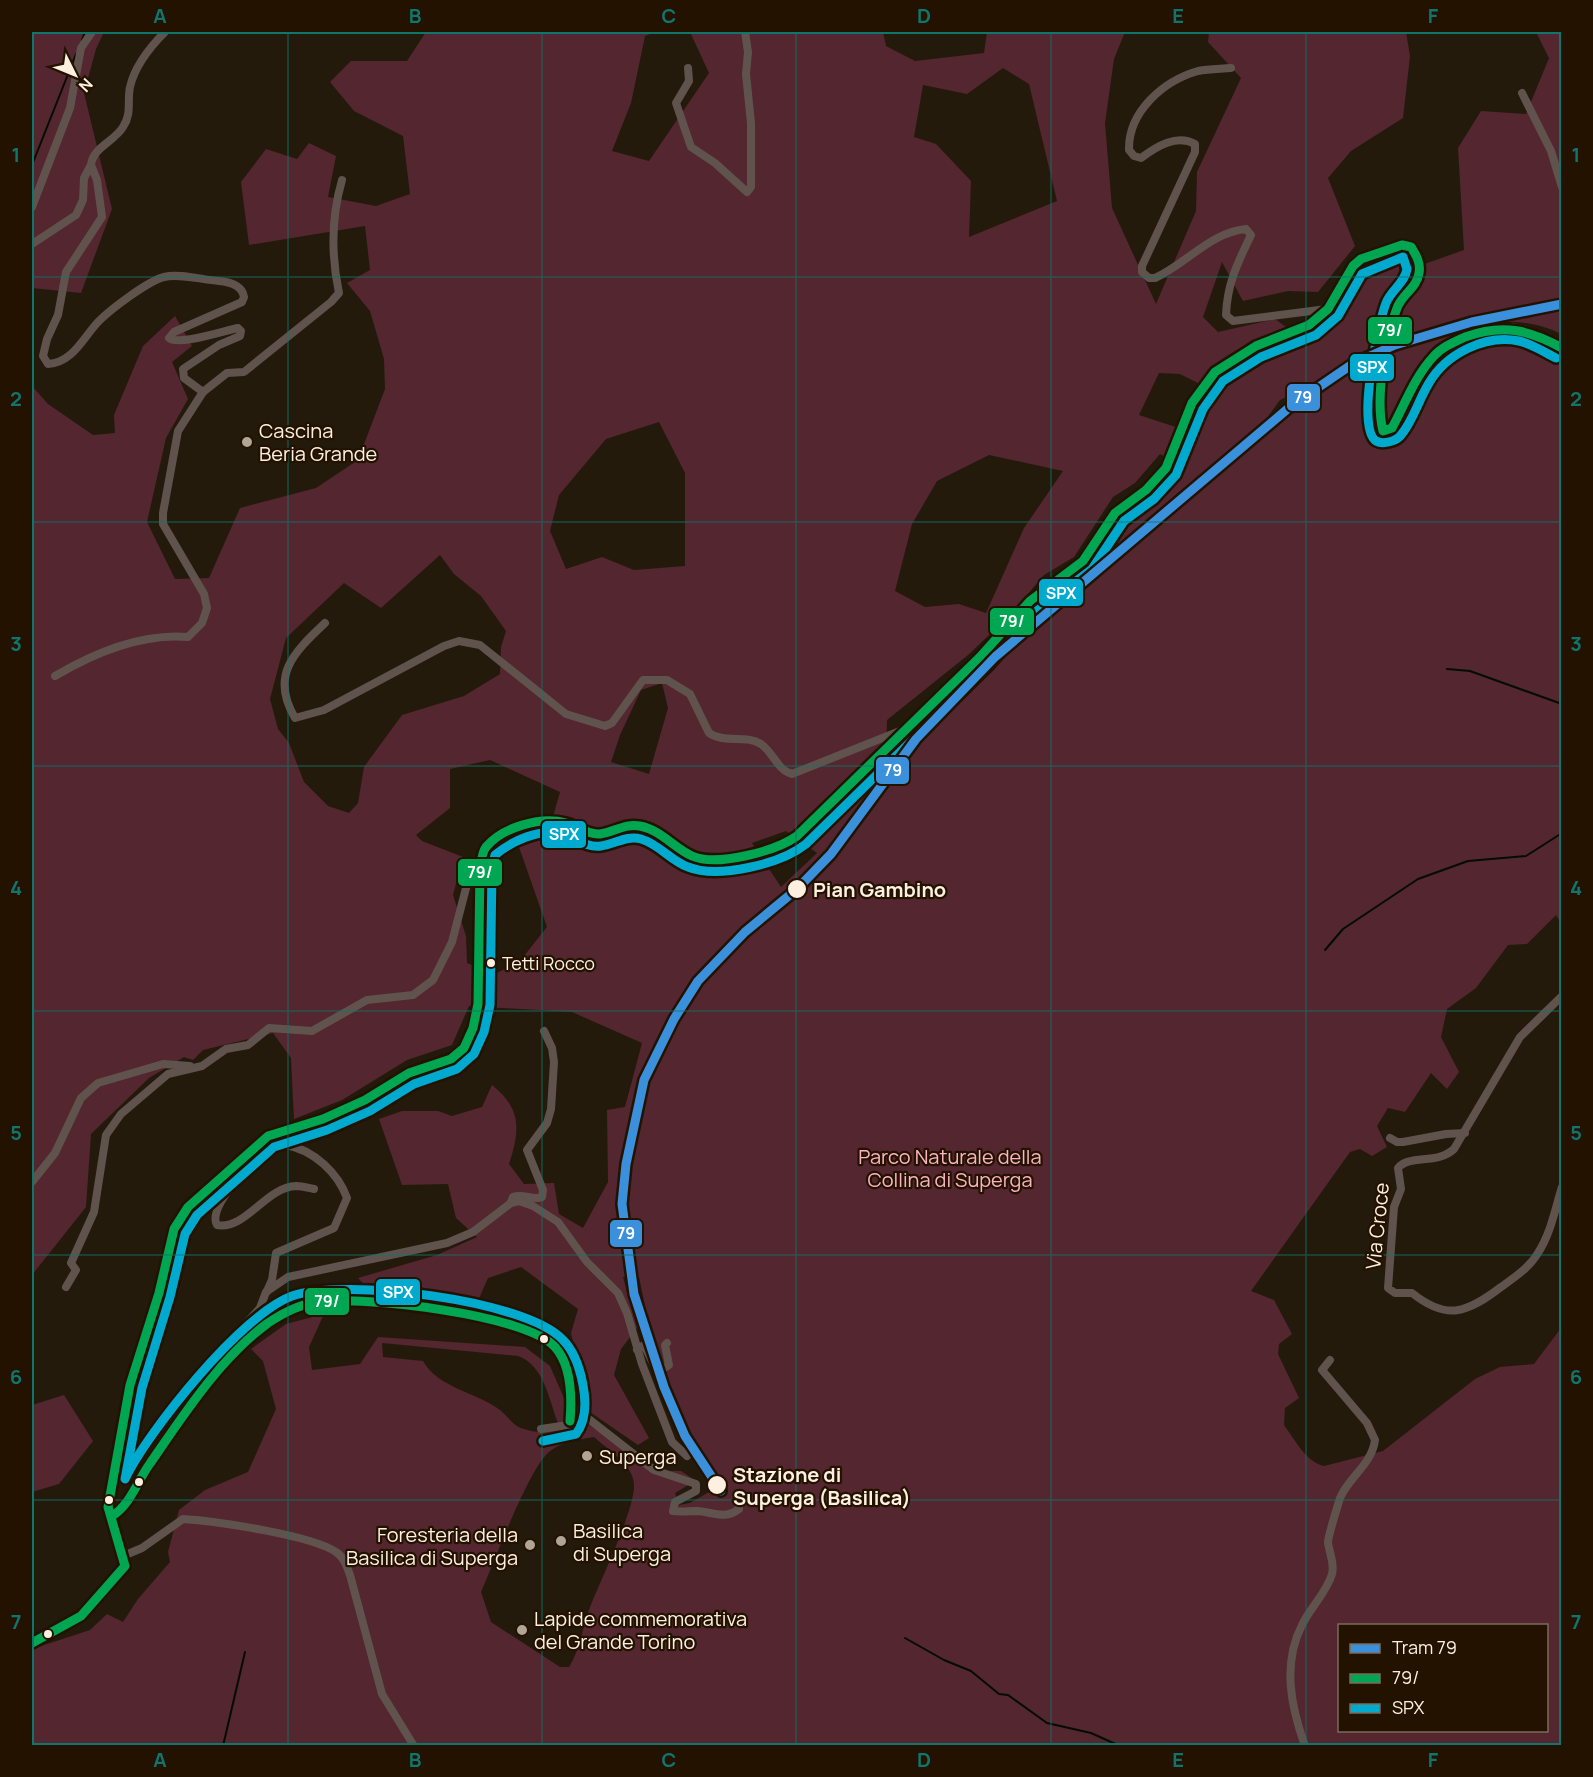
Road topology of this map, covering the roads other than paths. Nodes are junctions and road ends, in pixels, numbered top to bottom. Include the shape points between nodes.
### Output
1 (92, 32) edge
2 (165, 32) edge
3 (745, 32) edge
4 (688, 68) dead end
5 (1231, 68) dead end
6 (1522, 93) dead end
7 (90, 165) junction
8 (342, 180) dead end
9 (1562, 187) edge
10 (32, 207) edge
11 (32, 244) edge
12 (1328, 309) junction
13 (1562, 348) edge
14 (203, 392) junction
15 (325, 623) dead end
16 (55, 676) dead end
17 (906, 728) junction
18 (481, 859) junction
19 (1562, 996) edge
20 (544, 1031) dead end
21 (202, 1066) junction
22 (1465, 1133) junction
23 (1390, 1138) dead end
24 (263, 1145) junction
25 (32, 1182) edge
26 (1562, 1187) edge
27 (314, 1189) dead end
28 (511, 1203) junction
29 (66, 1287) dead end
30 (266, 1292) junction
31 (667, 1343) dead end
32 (637, 1350) junction
33 (236, 1353) junction
34 (1330, 1360) dead end
35 (666, 1367) dead end
36 (656, 1369) dead end
37 (572, 1406) junction
38 (541, 1429) dead end
39 (687, 1456) dead end
40 (738, 1502) dead end
41 (112, 1516) junction
42 (123, 1556) junction
43 (32, 1643) edge
44 (414, 1746) edge
45 (1305, 1746) edge

1 - 10 street via 81,48 70,108
2 - 7 street via 146,53 130,85 130,112 124,126 102,146
3 - 4 street via 751,123 751,187 747,192 686,140 676,103 689,81
5 - 12 street via 1203,70 1177,79 1144,106 1131,128 1129,150 1141,158 1166,143 1187,140 1196,144 1142,272 1155,278 1219,237 1246,229 1251,235 1235,265 1226,315 1233,321 1254,320
6 - 9 street via 1551,151
7 - 11 street via 76,215
7 - 14 street via 98,180 102,218 66,272 58,315 46,339 44,362 55,364 69,355 99,320 166,276 230,282 243,291 242,302 174,332 169,338 181,342 214,332 238,328 241,331 240,336 183,369 184,378
8 - 14 street via 333,246 339,293 244,372 227,373
12 - 13 street via 1361,259 1402,245 1411,247 1419,259 1418,278 1397,306 1391,334 1380,409 1380,426 1388,431 1430,360 1448,345 1486,329 1509,328 1534,333
12 - 17 street via 1309,325 1239,356 1206,381 1192,403 1161,474 1115,513 1083,561 1030,601 980,657
14 - 16 street via 178,431 163,513 163,525 204,594 207,608 202,623 188,637 169,635 138,640
15 - 17 street via 283,678 285,699 295,718 324,710 444,646 469,641 489,649 566,714 604,726 612,723 643,680 667,681 690,694 709,733 759,742 783,770 792,774
17 - 18 street via 783,846 725,859 707,859 692,856 641,826 630,825 600,834 548,820 499,836 484,849
18 - 21 street via 472,865 452,942 433,980 413,995 367,1000 312,1030 269,1028 248,1045 226,1049
18 - 24 street via 478,1004 464,1048 451,1059 409,1073 365,1100 306,1126 279,1131
19 - 22 street, Via Croce via 1520,1037
20 - 28 street via 554,1062 551,1109 548,1123 527,1150 543,1190 542,1197 518,1195
21 - 25 street via 163,1064 98,1083 81,1098 55,1153
21 - 29 street via 168,1074 121,1114 106,1136 94,1212 71,1263 76,1270
22 - 23 street via 1403,1142
22 - 26 street, Via Croce via 1442,1158 1408,1162 1398,1168 1401,1189 1394,1207 1388,1284 1391,1291 1412,1293 1416,1299 1449,1311 1470,1309 1526,1269 1549,1231
24 - 27 street via 229,1188 215,1217 217,1225 235,1222 266,1199 294,1186
24 - 30 street via 287,1145 326,1165 335,1174 346,1198 334,1228 276,1253
24 - 41 street via 188,1207 174,1229 130,1385 108,1507
28 - 30 street via 472,1232 447,1244 288,1277
28 - 32 street via 519,1201 533,1206 558,1222 587,1262 618,1293
30 - 33 street via 260,1308 232,1340
31 - 35 street
32 - 36 street via 644,1346
32 - 39 street via 672,1442
33 - 37 street via 265,1325 292,1308 316,1302 464,1311 507,1323 554,1346 566,1369
33 - 41 street via 142,1473 123,1509
34 - 45 street via 1322,1370 1367,1423 1375,1440 1367,1461 1341,1497 1328,1539 1332,1574 1300,1627 1294,1647 1291,1693
37 - 38 street via 570,1421 564,1427
37 - 40 street via 650,1467 696,1484 696,1491 675,1502 673,1511 719,1516 734,1513 739,1509
41 - 42 street
42 - 43 street via 125,1566 121,1573 81,1616
42 - 44 street via 142,1548 183,1519 235,1524 336,1552 350,1575 382,1694

